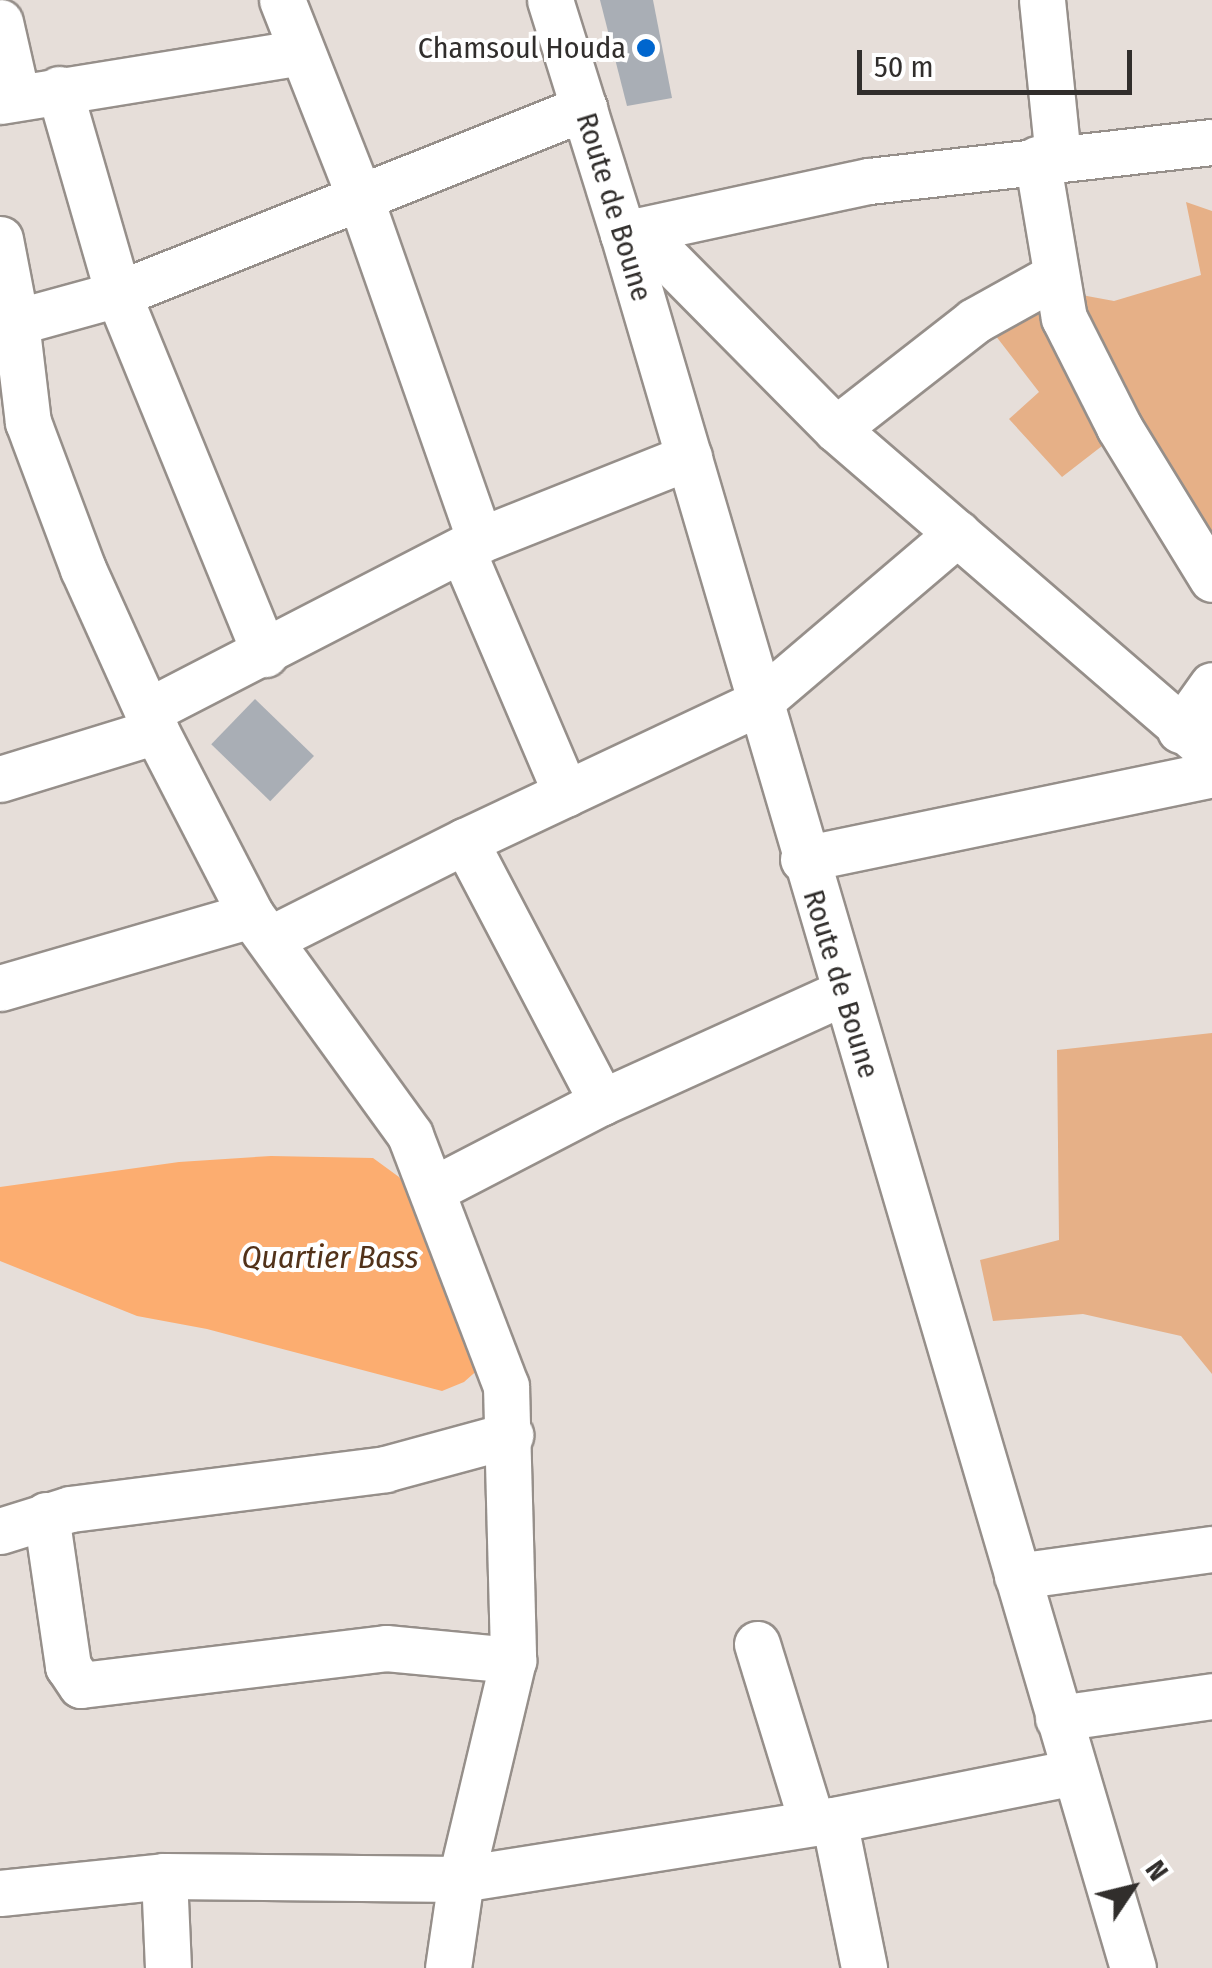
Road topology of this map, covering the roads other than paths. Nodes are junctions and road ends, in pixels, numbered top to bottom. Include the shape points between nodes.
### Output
1 (282, 0) edge
2 (550, 0) edge
3 (1042, 0) edge
4 (0, 22) edge
5 (301, 52) junction
6 (25, 96) edge
7 (584, 108) junction
8 (1212, 142) edge
9 (1047, 158) junction
10 (359, 194) junction
11 (631, 232) junction
12 (0, 239) edge
13 (1055, 276) junction
14 (118, 294) junction
15 (16, 322) junction
16 (14, 425) edge
17 (836, 430) junction
18 (689, 458) junction
19 (958, 533) junction
20 (471, 545) junction
21 (1212, 579) edge
22 (265, 654) junction
23 (1212, 685) edge
24 (758, 703) junction
25 (152, 721) junction
26 (1196, 742) edge
27 (1212, 774) edge
28 (0, 779) edge
29 (566, 794) junction
30 (465, 840) junction
31 (803, 859) junction
32 (260, 927) junction
33 (0, 988) edge
34 (844, 992) junction
35 (602, 1102) junction
36 (432, 1190) junction
37 (510, 1435) junction
38 (46, 1515) junction
39 (0, 1531) edge
40 (1212, 1548) edge
41 (1017, 1576) junction
42 (757, 1644) dead end
43 (513, 1660) junction
44 (1212, 1696) edge
45 (1058, 1718) junction
46 (1074, 1772) junction
47 (823, 1821) junction
48 (164, 1876) junction
49 (462, 1879) junction
50 (0, 1894) edge
51 (168, 1968) edge
52 (448, 1968) edge
53 (864, 1968) edge
54 (1133, 1968) edge

1 - 5 street
2 - 7 street, Route de Boune
3 - 9 street
4 - 6 street
5 - 6 street
5 - 10 street
6 - 14 street
7 - 10 street
7 - 11 street, Route de Boune
8 - 9 street
9 - 11 street via 810,191
9 - 13 street
10 - 14 street
10 - 20 street
11 - 17 street
11 - 18 street, Route de Boune
12 - 15 street
13 - 17 street via 974,321
13 - 21 street via 1064,318 1086,367
14 - 15 street
14 - 22 street
15 - 16 street
16 - 25 street
17 - 19 street
18 - 20 street
18 - 24 street, Route de Boune
19 - 24 street
19 - 26 street
20 - 22 street
20 - 29 street
22 - 25 street
23 - 26 street
24 - 29 street
24 - 31 street, Route de Boune
25 - 28 street
25 - 32 street
27 - 31 street
29 - 30 street
30 - 32 street
30 - 35 street
31 - 34 street, Route de Boune
32 - 33 street
32 - 36 street via 392,1105
34 - 35 street
34 - 41 street, Route de Boune
35 - 36 street
36 - 37 street via 498,1359
37 - 38 street via 349,1476
37 - 43 street
38 - 39 street
38 - 43 street via 68,1666 81,1685 386,1648
40 - 41 street
41 - 45 street, Route de Boune
42 - 47 street
43 - 49 street
44 - 45 street
45 - 46 street, Route de Boune
46 - 47 street
46 - 54 street, Route de Boune
47 - 49 street
47 - 53 street
48 - 49 street
48 - 50 street
48 - 51 street
49 - 52 street

